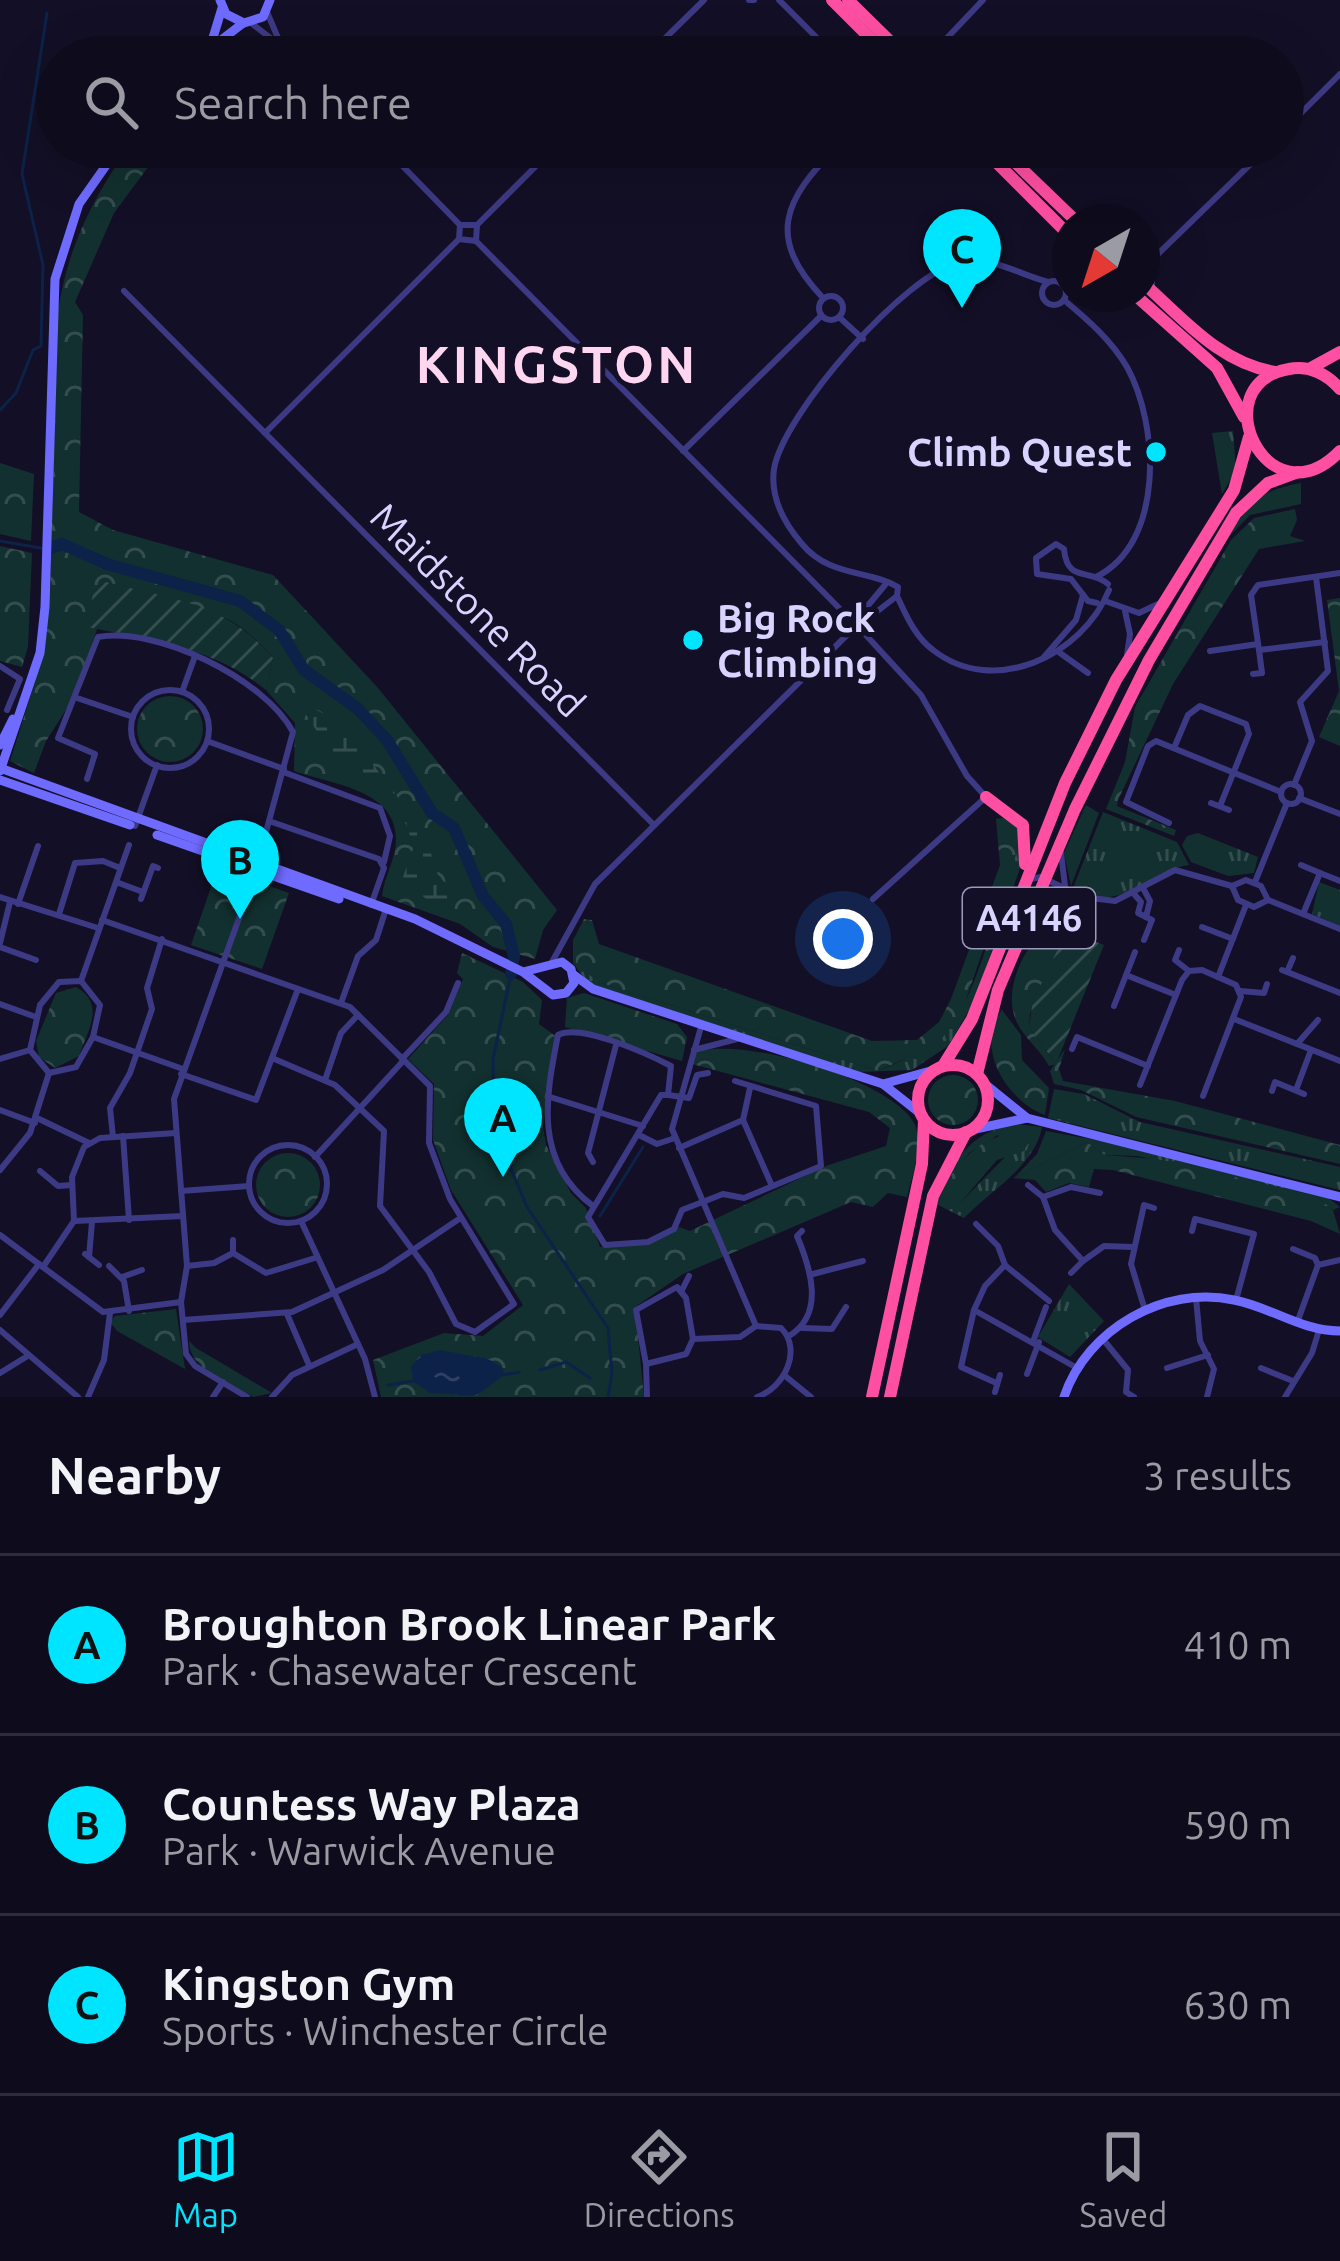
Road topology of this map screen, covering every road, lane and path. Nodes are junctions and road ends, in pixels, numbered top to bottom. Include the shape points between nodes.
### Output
1 (704, 0) edge
2 (779, 0) edge
3 (832, 0) edge
4 (848, 0) edge
5 (983, 0) edge
6 (220, 3) edge
7 (270, 4) edge
8 (248, 23) junction
9 (212, 36) edge
10 (227, 36) edge
11 (270, 36) edge
12 (278, 36) edge
13 (667, 36) edge
14 (815, 36) edge
15 (869, 36) edge
16 (885, 36) edge
17 (945, 36) edge
18 (1340, 74) edge
19 (1304, 110) edge
20 (104, 168) edge
21 (404, 168) edge
22 (534, 168) edge
23 (817, 168) edge
24 (1012, 168) edge
25 (1246, 168) edge
26 (1022, 179) junction
27 (1054, 204) edge
28 (1052, 215) edge
29 (460, 225) junction
30 (477, 225) junction
31 (460, 239) junction
32 (476, 241) junction
33 (1160, 252) edge
34 (1028, 276) junction
35 (1048, 282) junction
36 (1052, 283) edge
37 (124, 292) dead end
38 (1042, 292) junction
39 (823, 298) junction
40 (1160, 298) edge
41 (1052, 304) edge
42 (1076, 312) edge
43 (1154, 312) edge
44 (821, 316) junction
45 (839, 317) junction
46 (863, 339) junction
47 (1340, 352) edge
48 (1291, 370) junction
49 (1340, 389) edge
50 (1248, 430) junction
51 (265, 433) junction
52 (683, 451) junction
53 (1340, 451) edge
54 (1315, 469) junction
55 (1340, 470) edge
56 (1298, 472) junction
57 (1064, 561) junction
58 (1112, 568) junction
59 (1055, 573) junction
60 (1340, 573) edge
61 (1316, 577) junction
62 (1093, 578) junction
63 (1109, 587) junction
64 (888, 593) junction
65 (1083, 593) junction
66 (1165, 597) junction
67 (1102, 602) junction
68 (1122, 608) junction
69 (848, 617) junction
70 (863, 617) junction
71 (864, 633) junction
72 (848, 634) junction
73 (1325, 642) junction
74 (1259, 647) junction
75 (1210, 650) dead end
76 (1060, 653) junction
77 (196, 655) junction
78 (1042, 659) junction
79 (0, 666) edge
80 (1088, 673) dead end
81 (1262, 673) dead end
82 (1116, 680) junction
83 (29, 688) junction
84 (182, 692) junction
85 (77, 698) junction
86 (7, 710) dead end
87 (133, 716) junction
88 (207, 741) junction
89 (0, 746) edge
90 (1174, 748) junction
91 (157, 765) junction
92 (285, 771) junction
93 (1234, 771) junction
94 (0, 772) edge
95 (87, 779) dead end
96 (1294, 785) junction
97 (1281, 791) junction
98 (986, 797) junction
99 (1300, 798) junction
100 (1287, 803) junction
101 (1056, 804) junction
102 (1220, 806) dead end
103 (1340, 814) edge
104 (1015, 815) junction
105 (269, 821) junction
106 (1169, 823) dead end
107 (136, 824) junction
108 (654, 825) junction
109 (1064, 836) junction
110 (37, 845) dead end
111 (129, 845) dead end
112 (262, 846) dead end
113 (383, 863) junction
114 (1301, 865) dead end
115 (120, 868) junction
116 (158, 868) dead end
117 (257, 868) junction
118 (1320, 873) junction
119 (1046, 879) junction
120 (1340, 880) edge
121 (116, 882) junction
122 (1255, 882) junction
123 (1022, 884) junction
124 (1232, 886) junction
125 (1143, 888) junction
126 (1067, 890) junction
127 (1134, 894) junction
128 (0, 897) edge
129 (1038, 897) junction
130 (874, 899) dead end
131 (1268, 900) junction
132 (14, 903) junction
133 (371, 904) junction
134 (1246, 905) junction
135 (385, 911) junction
136 (59, 914) junction
137 (1303, 914) junction
138 (1146, 917) junction
139 (100, 924) junction
140 (1202, 927) dead end
141 (1340, 929) edge
142 (1233, 938) junction
143 (162, 940) junction
144 (1144, 940) dead end
145 (0, 945) edge
146 (566, 946) junction
147 (1179, 950) dead end
148 (1135, 952) dead end
149 (1293, 958) dead end
150 (36, 960) dead end
151 (223, 962) junction
152 (548, 966) junction
153 (572, 971) junction
154 (1190, 971) junction
155 (523, 972) junction
156 (1126, 975) junction
157 (1218, 976) junction
158 (1340, 980) edge
159 (81, 981) junction
160 (458, 983) dead end
161 (1267, 985) dead end
162 (542, 987) junction
163 (298, 988) junction
164 (593, 989) junction
165 (570, 990) junction
166 (1240, 991) junction
167 (1338, 992) edge
168 (1176, 995) junction
169 (441, 999) dead end
170 (452, 1002) junction
171 (341, 1003) junction
172 (0, 1004) edge
173 (1114, 1006) dead end
174 (358, 1015) junction
175 (36, 1017) junction
176 (1234, 1018) junction
177 (1318, 1020) dead end
178 (701, 1027) junction
179 (93, 1037) junction
180 (737, 1040) junction
181 (1298, 1044) junction
182 (616, 1045) junction
183 (1072, 1049) dead end
184 (30, 1050) junction
185 (694, 1050) junction
186 (1311, 1050) junction
187 (136, 1053) junction
188 (272, 1058) junction
189 (403, 1060) junction
190 (1, 1061) edge
191 (1340, 1061) edge
192 (1148, 1066) junction
193 (938, 1068) junction
194 (182, 1071) junction
195 (49, 1072) junction
196 (708, 1073) dead end
197 (981, 1079) junction
198 (325, 1080) junction
199 (735, 1081) dead end
200 (884, 1084) junction
201 (1140, 1085) dead end
202 (750, 1088) junction
203 (1272, 1090) dead end
204 (668, 1095) junction
205 (549, 1096) junction
206 (1203, 1096) dead end
207 (678, 1099) junction
208 (360, 1108) junction
209 (599, 1109) junction
210 (0, 1110) edge
211 (923, 1117) junction
212 (1032, 1119) junction
213 (36, 1120) junction
214 (743, 1120) junction
215 (641, 1131) junction
216 (969, 1131) junction
217 (176, 1133) junction
218 (123, 1136) junction
219 (112, 1137) junction
220 (675, 1138) junction
221 (89, 1143) junction
222 (680, 1148) junction
223 (315, 1156) junction
224 (593, 1162) dead end
225 (0, 1170) edge
226 (40, 1171) dead end
227 (1028, 1184) dead end
228 (72, 1185) junction
229 (249, 1186) junction
230 (772, 1186) junction
231 (181, 1191) junction
232 (1100, 1193) dead end
233 (1043, 1197) junction
234 (1340, 1197) edge
235 (701, 1202) junction
236 (1132, 1202) dead end
237 (1144, 1205) junction
238 (593, 1206) junction
239 (1154, 1208) dead end
240 (183, 1216) junction
241 (129, 1220) junction
242 (459, 1220) junction
243 (74, 1221) junction
244 (301, 1221) junction
245 (92, 1222) junction
246 (976, 1225) dead end
247 (1192, 1231) dead end
248 (0, 1234) edge
249 (796, 1234) dead end
250 (1254, 1234) junction
251 (1264, 1237) dead end
252 (233, 1240) dead end
253 (1133, 1247) junction
254 (412, 1249) junction
255 (1293, 1249) dead end
256 (233, 1253) junction
257 (315, 1258) junction
258 (1340, 1260) edge
259 (1083, 1261) junction
260 (863, 1262) dead end
261 (1005, 1265) junction
262 (1318, 1265) junction
263 (41, 1266) junction
264 (187, 1266) junction
265 (142, 1270) dead end
266 (1071, 1273) dead end
267 (813, 1274) junction
268 (122, 1276) junction
269 (689, 1276) dead end
270 (682, 1290) junction
271 (333, 1294) junction
272 (1196, 1298) junction
273 (1236, 1300) junction
274 (181, 1302) junction
275 (846, 1306) dead end
276 (974, 1310) junction
277 (1145, 1310) junction
278 (129, 1311) junction
279 (110, 1313) junction
280 (287, 1314) junction
281 (0, 1315) edge
282 (183, 1320) junction
283 (1297, 1323) junction
284 (757, 1326) junction
285 (802, 1328) junction
286 (0, 1330) edge
287 (1319, 1330) junction
288 (1340, 1331) edge
289 (789, 1336) junction
290 (1102, 1338) junction
291 (693, 1339) junction
292 (1036, 1341) junction
293 (356, 1345) junction
294 (1208, 1354) junction
295 (26, 1357) junction
296 (646, 1364) junction
297 (309, 1366) junction
298 (1167, 1367) dead end
299 (1261, 1368) dead end
300 (1078, 1369) junction
301 (0, 1373) edge
302 (1028, 1374) dead end
303 (784, 1376) junction
304 (1293, 1381) junction
305 (223, 1382) junction
306 (995, 1393) dead end
307 (78, 1397) edge
308 (88, 1397) edge
309 (212, 1397) edge
310 (247, 1397) edge
311 (272, 1397) edge
312 (375, 1397) edge
313 (647, 1397) edge
314 (757, 1397) edge
315 (811, 1397) edge
316 (872, 1397) edge
317 (890, 1397) edge
318 (1064, 1397) edge
319 (1134, 1397) edge
320 (1207, 1397) edge
321 (1285, 1397) edge

1 - 13 street
2 - 14 street
3 - 15 highway
4 - 16 highway
5 - 17 street
6 - 8 street
6 - 9 street
7 - 8 street
7 - 12 street
8 - 10 street
8 - 11 street
18 - 19 street
20 - 83 street via 79,204 55,279 47,560 40,653
21 - 29 street
22 - 30 street
23 - 39 street via 788,220 790,256
24 - 26 highway
25 - 33 street
26 - 27 highway
26 - 28 highway
29 - 30 street
29 - 31 street
30 - 32 street
31 - 32 street
31 - 51 street
32 - 52 street
34 - 35 street
34 - 38 street
34 - 46 street via 958,262 926,277
35 - 36 street
35 - 38 street
37 - 51 street, Maidstone Road
38 - 41 street
39 - 44 street
39 - 45 street via 841,301
40 - 48 highway via 1250,368
42 - 58 street via 1126,367 1145,425 1144,514
43 - 50 highway via 1217,368
44 - 45 street
44 - 52 street
45 - 46 street
46 - 64 street via 798,418 773,487 807,550
47 - 48 highway
48 - 49 highway
48 - 50 highway via 1254,393
50 - 56 highway via 1268,462
50 - 66 highway, A4146 via 1234,490
51 - 108 street, Maidstone Road
52 - 69 street
53 - 54 highway
54 - 55 highway
54 - 56 highway
56 - 109 highway, A4146 via 1268,483 1236,513 1149,660
57 - 59 street
57 - 59 street via 1061,545 1040,552 1034,570
57 - 62 street
58 - 62 street
58 - 63 street
59 - 65 street
60 - 61 street
61 - 73 street
61 - 74 street via 1254,586
62 - 63 street
62 - 65 street
63 - 67 street
63 - 68 street
64 - 70 street
64 - 78 street via 923,641 957,664 1000,671
65 - 67 street
65 - 78 street via 1076,620
66 - 68 street via 1147,612
66 - 82 highway, A4146
67 - 68 street
67 - 76 street
68 - 82 street via 1129,646
69 - 70 street
69 - 72 street
70 - 71 street
71 - 72 street
71 - 98 street via 921,695
72 - 108 street
73 - 74 street
73 - 96 street via 1327,675 1300,702 1312,741
74 - 75 street
74 - 81 street
76 - 78 street
76 - 80 street
77 - 84 street
77 - 85 street via 98,637
77 - 92 street via 241,677 287,722 294,738
79 - 86 street via 20,679
82 - 101 highway, A4146
83 - 89 street
83 - 94 street
84 - 87 street via 155,693
84 - 88 street via 204,711
85 - 87 street
85 - 95 street via 58,738 95,754
87 - 91 street via 134,743
88 - 91 street via 184,765
88 - 92 street
90 - 93 street
90 - 93 street via 1192,711 1205,707 1249,728
90 - 106 street via 1148,746 1126,802
91 - 107 street
92 - 105 street
92 - 113 street via 380,808 389,836
93 - 97 street
93 - 102 street
94 - 107 street
96 - 97 street
96 - 99 street
97 - 100 street
98 - 104 highway
98 - 130 street
99 - 100 street
99 - 103 street
100 - 122 street
101 - 104 highway via 1043,814
101 - 123 highway, A4146
104 - 123 highway via 1027,836
105 - 112 street
105 - 113 street
107 - 117 street
108 - 146 street via 595,884
109 - 119 highway, A4146
109 - 126 street
110 - 132 street
111 - 115 street
113 - 133 street
114 - 118 street
115 - 121 street
115 - 136 street via 75,863
116 - 121 street via 142,895
117 - 133 street
117 - 135 street
117 - 151 street
118 - 120 street
118 - 137 street
119 - 123 street
119 - 126 street
119 - 129 highway, A4146
121 - 139 street
122 - 124 street
122 - 131 street
123 - 193 highway, A4146 via 972,1019
124 - 125 street via 1184,869
124 - 134 street
125 - 127 street
125 - 138 street
126 - 127 street via 1098,902
126 - 129 street
127 - 138 street
128 - 132 street
129 - 197 highway, A4146 via 985,1028
131 - 134 street
131 - 137 street
132 - 136 street
132 - 145 street
133 - 135 street
134 - 142 street
135 - 155 street
135 - 171 street
136 - 139 street
137 - 141 street
138 - 144 street via 1152,920
139 - 143 street
139 - 159 street
140 - 142 street
142 - 157 street
143 - 151 street
143 - 187 street
145 - 150 street
146 - 152 street
146 - 153 street
147 - 154 street via 1174,960
148 - 156 street
149 - 167 street via 1285,971
151 - 163 street
151 - 194 street
152 - 153 street
152 - 155 street
152 - 162 street
153 - 164 street
153 - 165 street
154 - 157 street
154 - 168 street
155 - 162 street
156 - 168 street
156 - 173 street
157 - 166 street
158 - 167 street
159 - 175 street via 52,987
159 - 179 street via 100,1005
160 - 170 street
161 - 166 street via 1264,993
162 - 165 street via 557,996
163 - 171 street
163 - 188 street
164 - 165 street
164 - 178 street
166 - 176 street
168 - 192 street
169 - 170 street
170 - 189 street
171 - 174 street
172 - 175 street
174 - 189 street
174 - 198 street via 341,1034
175 - 184 street
176 - 181 street
176 - 206 street
177 - 181 street
178 - 180 street
178 - 185 street
179 - 187 street
179 - 195 street via 76,1067
180 - 185 street
180 - 200 street
181 - 186 street
182 - 204 street via 671,1066
182 - 205 street via 575,1030 558,1035
182 - 209 street
183 - 192 street via 1077,1037
184 - 190 street
184 - 195 street
185 - 207 street
186 - 191 street
186 - 203 street via 1300,1092 1275,1082
187 - 194 street
187 - 219 street via 110,1108
188 - 194 street via 251,1101
188 - 198 street
189 - 208 street
189 - 242 street via 430,1086 429,1143
192 - 201 street
193 - 197 highway via 961,1065
193 - 200 street
193 - 211 highway, A4146 via 919,1090
194 - 217 street
195 - 213 street
196 - 207 street via 697,1075 689,1098
197 - 212 street
197 - 216 highway, A4146 via 987,1110
198 - 208 street
199 - 202 street
200 - 211 street
202 - 214 street
202 - 230 street via 819,1112 821,1166
204 - 207 street
204 - 215 street
205 - 209 street
205 - 238 street via 545,1126 555,1162
207 - 220 street
208 - 223 street
208 - 254 street via 388,1137 380,1206
209 - 215 street
209 - 224 street
210 - 213 street
211 - 216 highway via 939,1132
211 - 316 highway, A4146 via 916,1192
212 - 216 street
212 - 234 street
213 - 221 street
213 - 225 street
214 - 222 street
214 - 230 street
215 - 220 street via 657,1144
215 - 238 street
216 - 317 highway, A4146 via 933,1196
217 - 218 street
217 - 231 street
218 - 219 street
218 - 241 street
219 - 221 street
220 - 222 street
221 - 228 street
222 - 235 street
223 - 229 street via 275,1148 258,1159
223 - 244 street via 326,1188
226 - 228 street via 58,1186
227 - 233 street
228 - 243 street
229 - 231 street
229 - 244 street via 264,1215
230 - 235 street
231 - 240 street
232 - 233 street via 1071,1187
233 - 259 street via 1055,1230
235 - 238 street via 682,1210 674,1229 659,1237 609,1246 588,1217
235 - 284 street
236 - 237 street
237 - 239 street
237 - 253 street
240 - 241 street
240 - 264 street
241 - 245 street
242 - 254 street
242 - 254 street via 515,1297 483,1330 455,1324
243 - 245 street
243 - 263 street
244 - 257 street
245 - 268 street via 87,1255
246 - 261 street
247 - 250 street via 1191,1218
248 - 263 street
249 - 267 street
250 - 251 street
250 - 273 street
252 - 256 street
253 - 259 street via 1103,1246
253 - 277 street via 1131,1272
254 - 271 street
255 - 262 street
256 - 257 street via 266,1273
256 - 264 street
257 - 271 street
258 - 262 street
259 - 266 street
260 - 267 street
261 - 276 street
261 - 292 street via 1047,1304
262 - 283 street
263 - 279 street
263 - 281 street
264 - 274 street
265 - 268 street
267 - 285 street
268 - 278 street
269 - 270 street
270 - 291 street
270 - 296 street via 663,1290 637,1310
271 - 280 street
271 - 293 street
272 - 273 street
272 - 277 street
272 - 294 street
273 - 283 street
274 - 278 street
274 - 282 street
275 - 285 street via 832,1329
276 - 292 street
276 - 306 street via 960,1362 966,1372 997,1378
277 - 290 street
278 - 279 street
279 - 308 street via 104,1360
280 - 282 street
280 - 297 street
282 - 305 street via 191,1361
283 - 287 street
284 - 289 street
284 - 291 street via 740,1337
285 - 289 street
286 - 295 street
287 - 288 street
287 - 304 street
289 - 303 street via 793,1353
290 - 300 street
290 - 319 street via 1123,1360
291 - 296 street via 686,1354
292 - 300 street
292 - 302 street
293 - 297 street
293 - 312 street
294 - 298 street
294 - 320 street via 1214,1369
295 - 301 street
295 - 307 street
296 - 313 street
297 - 311 street
299 - 304 street
300 - 318 street
303 - 314 street
303 - 315 street
304 - 321 street
305 - 309 street
305 - 310 street

